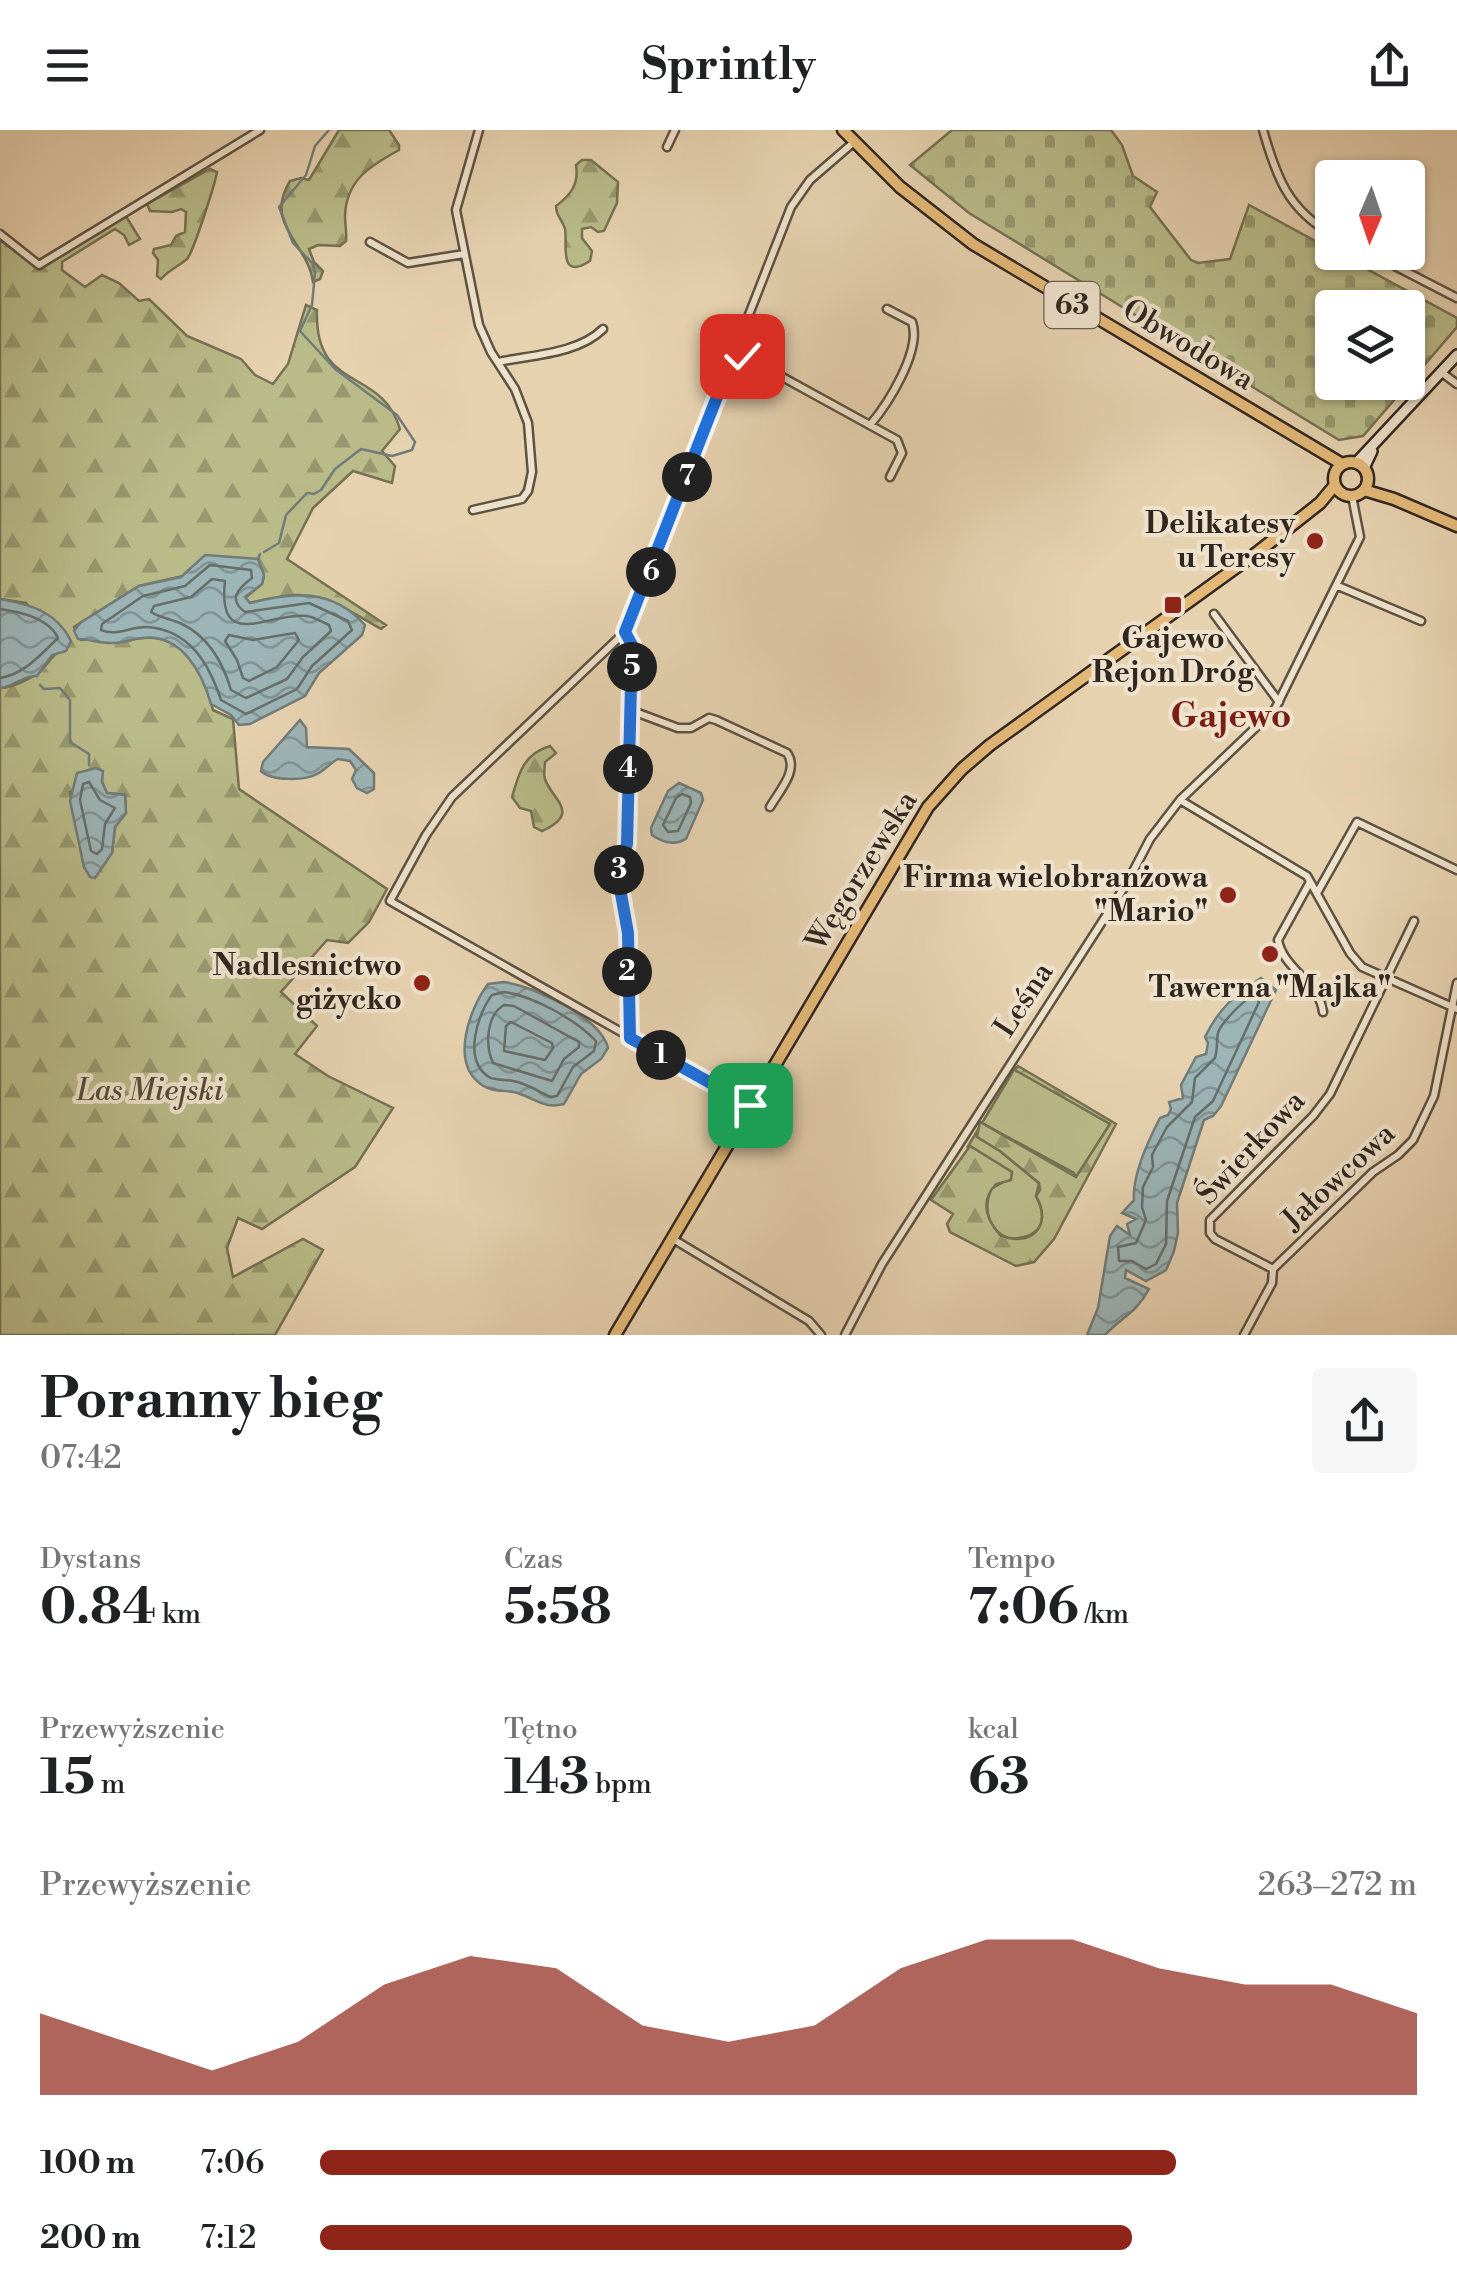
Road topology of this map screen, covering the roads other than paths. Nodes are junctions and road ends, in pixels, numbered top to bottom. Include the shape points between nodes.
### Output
1 (260, 130) edge
2 (479, 130) edge
3 (675, 130) edge
4 (843, 130) edge
5 (1262, 130) edge
6 (854, 142) junction
7 (667, 147) dead end
8 (1315, 222) edge
9 (0, 234) edge
10 (370, 242) dead end
11 (464, 254) junction
12 (1403, 270) edge
13 (1457, 298) edge
14 (887, 309) dead end
15 (603, 329) dead end
16 (735, 351) junction
17 (1457, 355) edge
18 (498, 362) junction
19 (1441, 372) junction
20 (1457, 384) edge
21 (870, 426) junction
22 (1360, 465) junction
23 (1339, 468) junction
24 (890, 477) dead end
25 (1366, 486) junction
26 (1343, 492) junction
27 (473, 510) dead end
28 (1457, 526) edge
29 (1338, 586) junction
30 (1214, 614) dead end
31 (1422, 621) dead end
32 (625, 632) junction
33 (1279, 702) junction
34 (630, 710) junction
35 (1180, 800) junction
36 (770, 807) dead end
37 (1457, 870) edge
38 (1311, 881) junction
39 (1317, 893) junction
40 (1414, 921) dead end
41 (1386, 980) junction
42 (1457, 983) edge
43 (1454, 1007) edge
44 (1323, 1012) dead end
45 (630, 1038) junction
46 (750, 1105) junction
47 (672, 1238) junction
48 (1273, 1269) junction
49 (848, 1334) edge
50 (614, 1335) edge
51 (821, 1335) edge
52 (1244, 1335) edge

1 - 9 street via 38,265
2 - 11 street via 456,202
3 - 7 street
4 - 6 main road, Obwodowa / 63
5 - 8 street via 1283,190
6 - 16 street via 799,193
6 - 23 main road, Obwodowa / 63 via 974,244
10 - 11 street via 414,264
11 - 18 street via 480,325
12 - 13 street
14 - 21 street via 912,322 916,333 896,386
15 - 18 street via 573,347
16 - 21 street
16 - 32 street
17 - 19 street
18 - 27 street via 528,423 531,483 522,499
19 - 20 street
19 - 22 street
21 - 24 street via 902,448
22 - 23 main road
22 - 25 main road
23 - 26 main road
25 - 26 main road
25 - 28 main road
26 - 29 street, Leśna via 1360,538
26 - 46 main road, Węgorzewska via 990,745 950,781 908,837
29 - 31 street
29 - 33 street, Leśna
30 - 33 street
32 - 34 street via 632,642
32 - 45 street via 443,808 390,901
33 - 35 street, Leśna
34 - 36 street via 678,728 716,720 786,753 792,770
34 - 45 street via 627,844 618,877 628,933
35 - 38 street
35 - 49 street, Leśna via 882,1264
37 - 39 street via 1358,822
38 - 39 street
38 - 44 street via 1278,940
39 - 41 street via 1354,958
40 - 41 street, Świerkowa
41 - 43 street
41 - 48 street, Świerkowa via 1322,1104 1210,1220 1215,1239
42 - 43 street, Jałowcowa
43 - 48 street, Jałowcowa via 1434,1096 1413,1140
45 - 46 street
46 - 47 main road, Węgorzewska
47 - 50 main road, Węgorzewska
47 - 51 street via 809,1321
48 - 52 street, Jałowcowa

